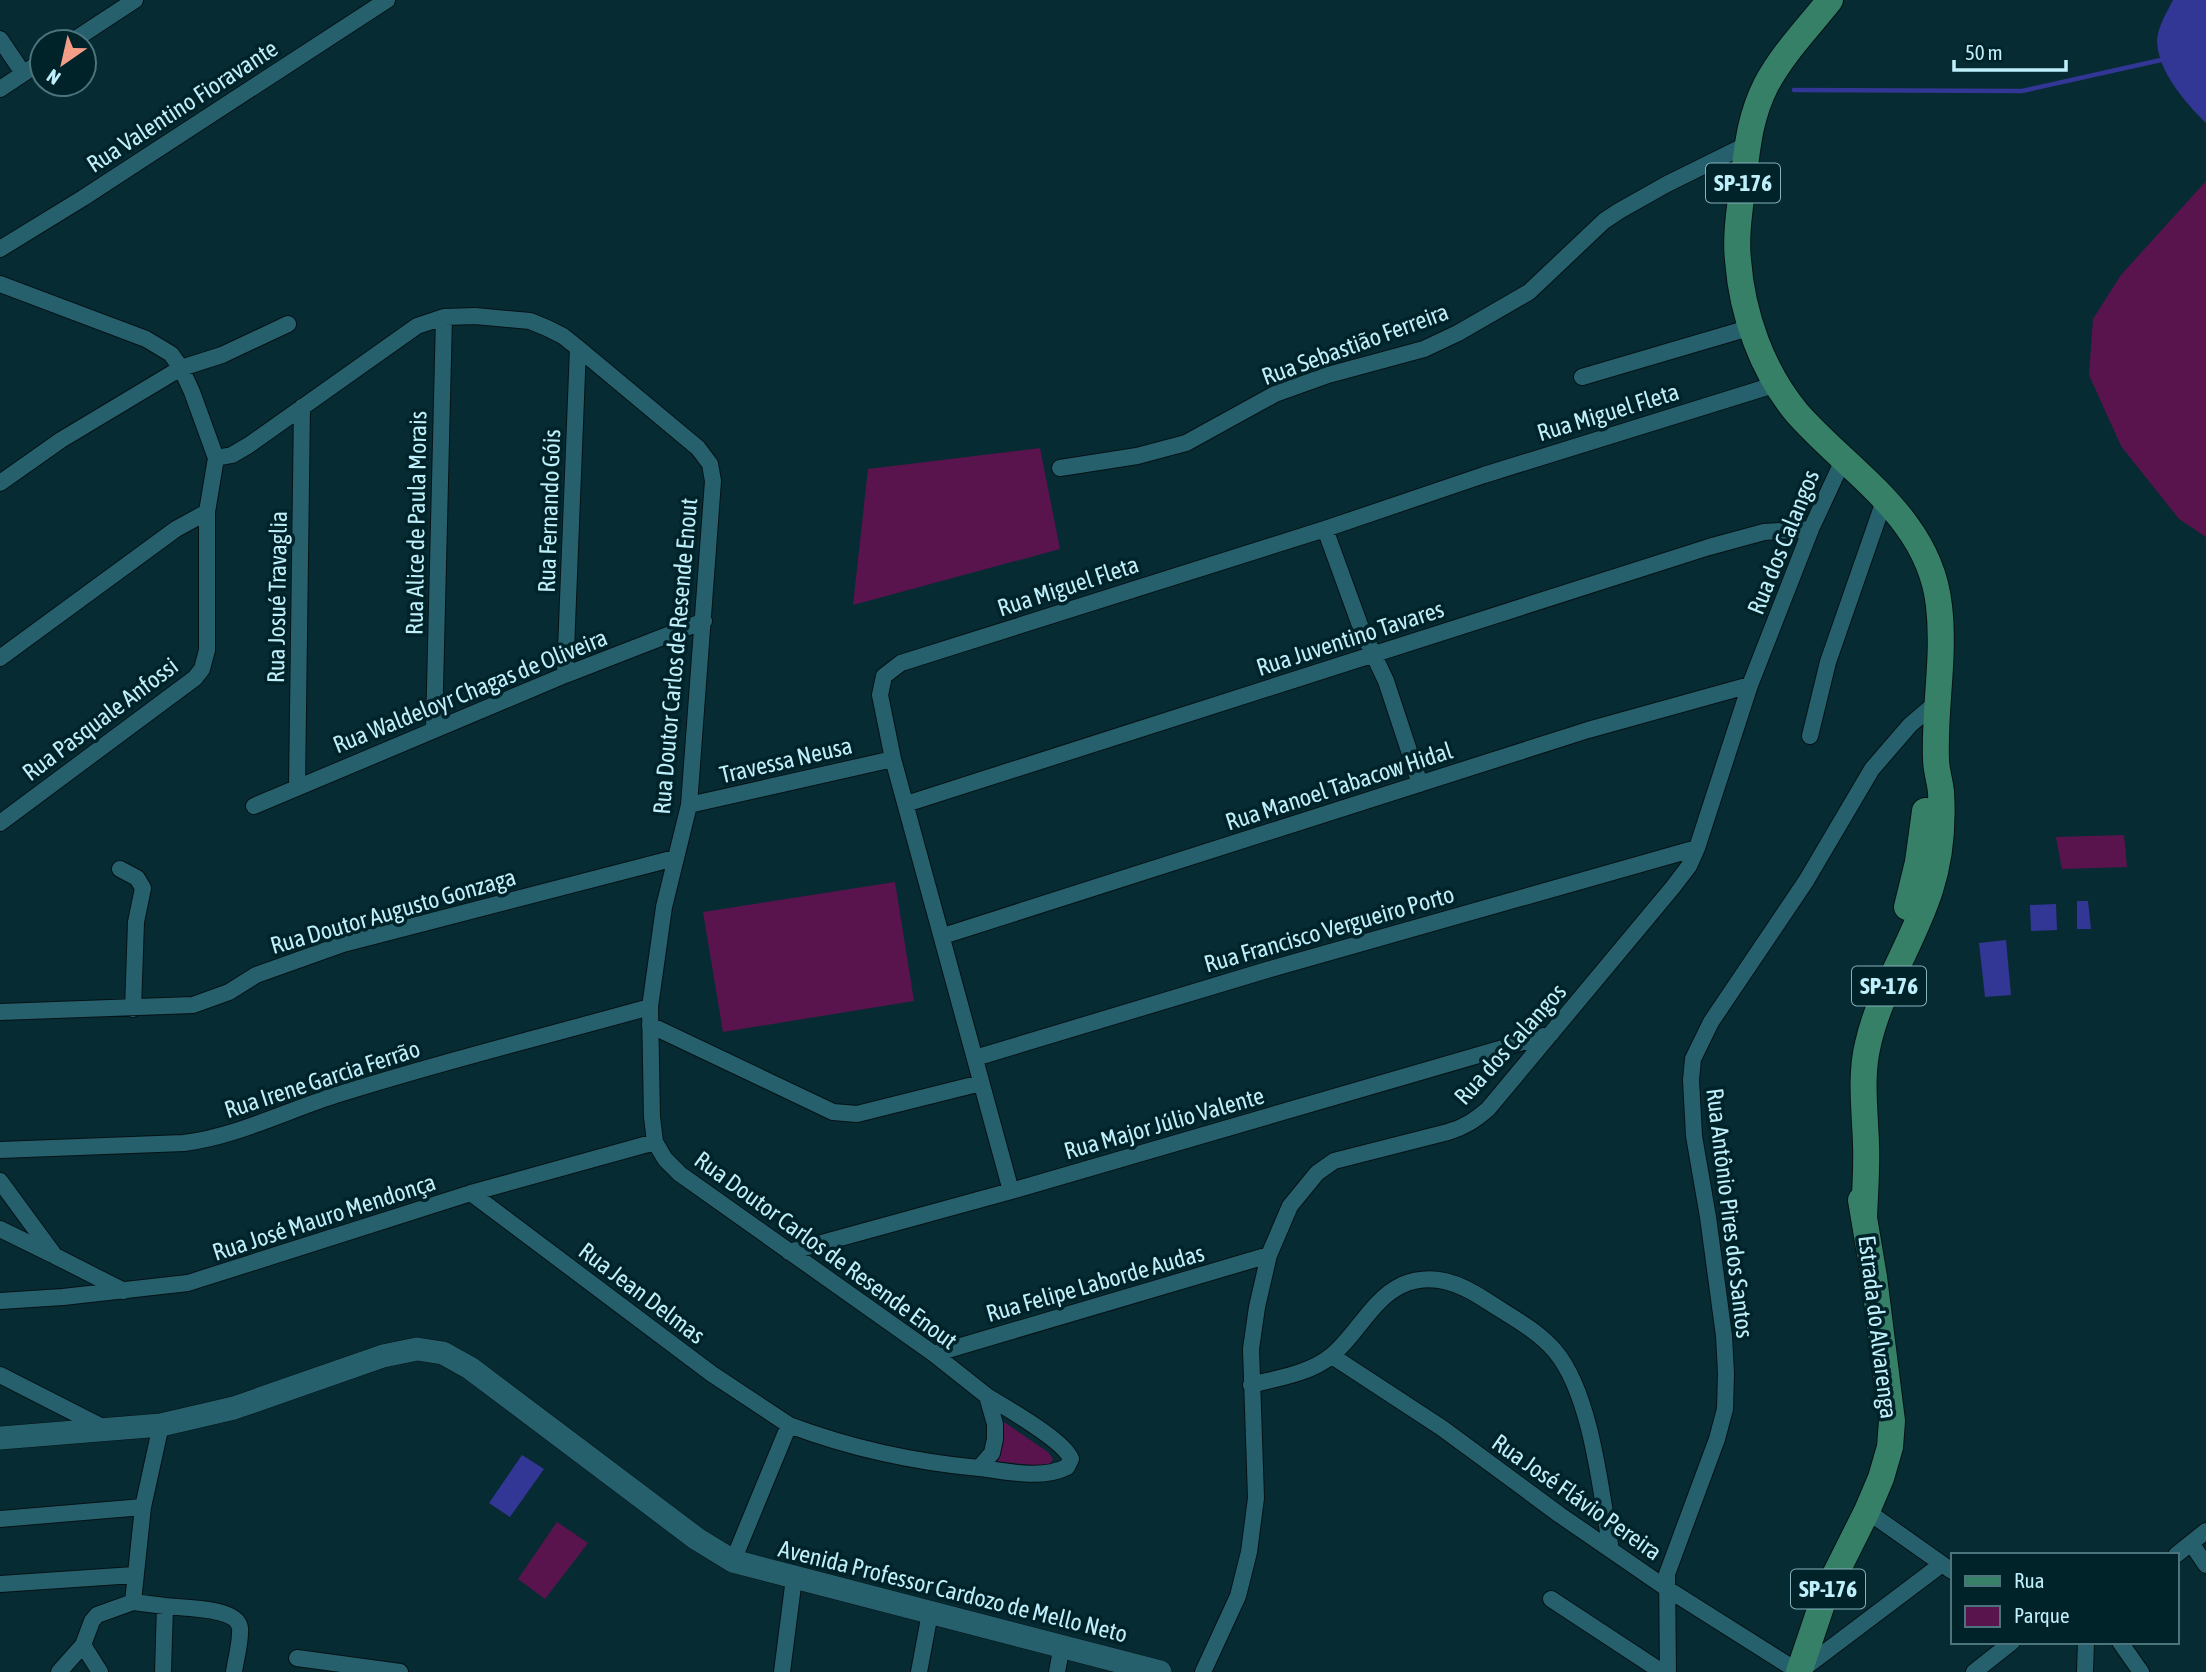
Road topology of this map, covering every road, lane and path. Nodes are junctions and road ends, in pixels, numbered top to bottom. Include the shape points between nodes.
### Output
1 (135, 0) edge
2 (387, 0) edge
3 (1830, 0) edge
4 (92, 28) edge
5 (0, 38) edge
6 (28, 70) edge
7 (23, 73) junction
8 (0, 89) edge
9 (1748, 144) junction
10 (0, 249) edge
11 (0, 284) edge
12 (444, 317) junction
13 (288, 324) dead end
14 (1752, 327) junction
15 (578, 348) junction
16 (181, 368) junction
17 (1582, 377) dead end
18 (1777, 384) junction
19 (302, 407) junction
20 (216, 458) junction
21 (1844, 458) junction
22 (1060, 468) dead end
23 (0, 483) edge
24 (1885, 498) junction
25 (207, 512) junction
26 (1325, 529) junction
27 (1811, 529) junction
28 (704, 621) junction
29 (2, 652) edge
30 (1374, 654) junction
31 (565, 675) junction
32 (1750, 685) junction
33 (1938, 701) junction
34 (434, 729) junction
35 (1810, 736) dead end
36 (894, 759) junction
37 (1420, 784) junction
38 (297, 787) junction
39 (906, 804) junction
40 (689, 805) junction
41 (254, 806) dead end
42 (0, 823) edge
43 (1697, 848) junction
44 (675, 858) junction
45 (120, 869) dead end
46 (943, 936) junction
47 (650, 1007) junction
48 (133, 1009) junction
49 (0, 1012) edge
50 (650, 1026) junction
51 (1551, 1034) junction
52 (975, 1058) junction
53 (981, 1083) junction
54 (655, 1142) junction
55 (0, 1150) edge
56 (0, 1181) edge
57 (1011, 1191) junction
58 (471, 1194) junction
59 (0, 1229) edge
60 (789, 1252) junction
61 (1269, 1255) junction
62 (55, 1256) junction
63 (124, 1291) junction
64 (0, 1301) edge
65 (933, 1354) junction
66 (1332, 1356) junction
67 (0, 1375) edge
68 (1251, 1385) junction
69 (987, 1396) junction
70 (161, 1425) junction
71 (789, 1425) junction
72 (110, 1431) junction
73 (0, 1438) edge
74 (979, 1468) junction
75 (143, 1507) junction
76 (1867, 1511) junction
77 (0, 1519) edge
78 (2206, 1531) edge
79 (2191, 1543) junction
80 (1611, 1550) junction
81 (2178, 1553) edge
82 (733, 1561) junction
83 (2206, 1565) edge
84 (1947, 1568) edge
85 (134, 1575) junction
86 (794, 1578) junction
87 (0, 1584) edge
88 (1666, 1588) junction
89 (1551, 1599) dead end
90 (133, 1602) junction
91 (165, 1606) junction
92 (930, 1613) junction
93 (2009, 1644) edge
94 (2086, 1644) edge
95 (2121, 1644) edge
96 (83, 1645) junction
97 (1062, 1645) junction
98 (297, 1658) dead end
99 (59, 1672) edge
100 (100, 1672) edge
101 (163, 1672) edge
102 (234, 1672) edge
103 (400, 1672) edge
104 (782, 1672) edge
105 (919, 1672) edge
106 (1057, 1672) edge
107 (1160, 1672) edge
108 (1203, 1672) edge
109 (1662, 1672) edge
110 (1668, 1672) edge
111 (1799, 1672) edge
112 (1974, 1672) edge
113 (2085, 1672) edge
114 (2141, 1672) edge

1 - 4 street
2 - 10 street, Rua Valentino Fioravante
3 - 9 main road, Estrada do Alvarenga / SP-176 via 1785,54 1766,86 1749,125
5 - 7 street
6 - 7 street
7 - 8 street
9 - 14 main road, Estrada do Alvarenga / SP-176 via 1737,259
9 - 22 street, Rua Sebastião Ferreira via 1619,211 1529,292 1458,333 1424,349 1275,394 1186,443
11 - 16 street via 153,342
12 - 15 street, Rua Doutor Carlos de Resende Enout via 530,321
12 - 19 street, Rua Doutor Carlos de Resende Enout via 417,326
12 - 34 street, Rua Alice de Paula Morais
13 - 16 street via 222,355
14 - 17 street
14 - 18 main road, Estrada do Alvarenga / SP-176
15 - 28 street, Rua Doutor Carlos de Resende Enout via 698,448 710,464 713,481
15 - 31 street, Rua Fernando Góis
16 - 20 street
16 - 23 street via 61,440
18 - 21 main road, Estrada do Alvarenga / SP-176 via 1798,414
18 - 26 street, Rua Miguel Fleta via 1484,474
19 - 20 street, Rua Doutor Carlos de Resende Enout via 237,453
19 - 38 street, Rua Josué Travaglia
20 - 25 street
21 - 24 main road, Estrada do Alvarenga / SP-176
21 - 27 street, Rua dos Calangos
24 - 33 main road, Estrada do Alvarenga / SP-176 via 1909,525 1933,578 1941,631
24 - 35 street via 1828,662
25 - 29 street
25 - 42 street, Rua Pasquale Anfossi via 207,650 202,669
26 - 30 street
26 - 36 street, Rua Miguel Fleta via 901,663 884,676 880,695
27 - 30 street, Rua Juventino Tavares via 1763,532 1731,540
27 - 32 street, Rua dos Calangos
28 - 31 street, Rua Waldeloyr Chagas de Oliveira
28 - 40 street, Rua Doutor Carlos de Resende Enout
30 - 37 street
30 - 39 street, Rua Juventino Tavares
31 - 34 street, Rua Waldeloyr Chagas de Oliveira
32 - 37 street, Rua Manoel Tabacow Hidal
32 - 43 street, Rua dos Calangos
33 - 76 main road, Estrada do Alvarenga / SP-176 via 1938,863 1918,925 1884,996 1864,1070 1864,1217 1892,1421 1890,1447
33 - 88 street, Rua Antônio Pires dos Santos via 1872,769 1806,881 1711,1022 1693,1059 1694,1136 1724,1336 1726,1409 1672,1556
34 - 38 street, Rua Waldeloyr Chagas de Oliveira
36 - 39 street, Rua Miguel Fleta
36 - 40 street, Travessa Neusa
37 - 46 street, Rua Manoel Tabacow Hidal
38 - 41 street, Rua Waldeloyr Chagas de Oliveira
39 - 46 street, Rua Miguel Fleta
40 - 44 street, Rua Doutor Carlos de Resende Enout
43 - 51 street, Rua dos Calangos via 1673,887
43 - 52 street, Rua Francisco Vergueiro Porto
44 - 47 street, Rua Doutor Carlos de Resende Enout
44 - 48 street, Rua Doutor Augusto Gonzaga via 343,944 278,966 193,1005
45 - 48 street via 137,878 143,888 135,922
46 - 52 street, Rua Miguel Fleta
47 - 50 street, Rua Doutor Carlos de Resende Enout
47 - 55 street, Rua Irene Garcia Ferrão via 386,1080 211,1139
48 - 49 street, Rua Doutor Augusto Gonzaga
50 - 53 street via 833,1112 857,1114
50 - 54 street, Rua Doutor Carlos de Resende Enout
51 - 57 street, Rua Major Júlio Valente
51 - 61 street, Rua dos Calangos via 1488,1109 1466,1127 1335,1161 1317,1173 1290,1206
52 - 53 street, Rua Miguel Fleta
53 - 57 street, Rua Miguel Fleta
54 - 58 street, Rua José Mauro Mendonça
54 - 60 street, Rua Doutor Carlos de Resende Enout via 680,1174
56 - 62 street
57 - 60 street, Rua Major Júlio Valente
58 - 63 street, Rua José Mauro Mendonça via 214,1276
58 - 71 street, Rua Jean Delmas via 712,1374
59 - 62 street
60 - 65 street, Rua Doutor Carlos de Resende Enout
61 - 65 street, Rua Felipe Laborde Audas
61 - 68 street, Rua dos Calangos via 1251,1349
62 - 63 street
63 - 64 street, Rua José Mauro Mendonça
65 - 69 street, Rua Doutor Carlos de Resende Enout
66 - 68 street via 1300,1372
66 - 80 street, Rua José Flávio Pereira via 1442,1428
66 - 80 street via 1385,1297 1399,1286 1430,1278 1472,1292 1543,1339 1567,1370 1578,1395 1593,1448
67 - 72 street
68 - 108 street, Rua dos Calangos via 1256,1498 1249,1552 1238,1596
69 - 74 street via 995,1439 992,1454
69 - 74 street, Rua Doutor Carlos de Resende Enout via 1066,1449 1071,1459 1067,1467 1052,1472 1023,1474
70 - 72 main road
70 - 75 street
70 - 82 main road, Avenida Professor Cardozo de Mello Neto via 234,1408 383,1356 417,1349 443,1353 470,1368 697,1539
71 - 74 street via 819,1437 930,1464
71 - 82 street
72 - 73 main road
75 - 77 street
75 - 85 street
76 - 84 street
76 - 111 main road, Estrada do Alvarenga / SP-176 via 1825,1595
78 - 79 street
79 - 81 street
79 - 83 street
80 - 88 street, Rua José Flávio Pereira
82 - 86 main road, Avenida Professor Cardozo de Mello Neto
84 - 111 street
85 - 87 street
85 - 90 street
86 - 92 main road, Avenida Professor Cardozo de Mello Neto
86 - 104 street
88 - 110 street, Rua Antônio Pires dos Santos
88 - 111 street, Rua José Flávio Pereira
89 - 109 street
90 - 91 street
90 - 96 street via 97,1615
91 - 101 street
91 - 102 street via 222,1612 235,1619 240,1627
92 - 97 main road, Avenida Professor Cardozo de Mello Neto
92 - 105 street
93 - 112 street
94 - 113 street
95 - 114 street
96 - 99 street
96 - 100 street
97 - 106 street
97 - 107 main road, Avenida Professor Cardozo de Mello Neto
98 - 103 street

